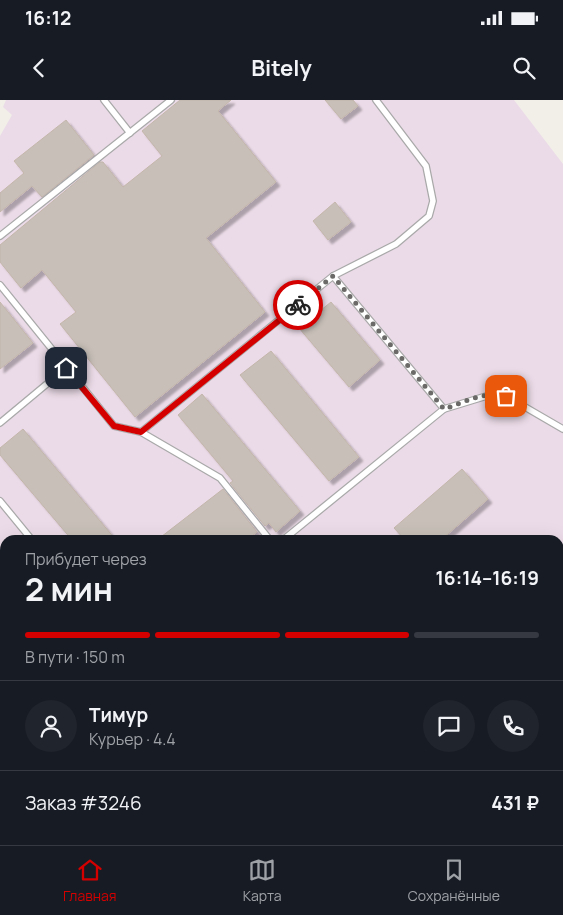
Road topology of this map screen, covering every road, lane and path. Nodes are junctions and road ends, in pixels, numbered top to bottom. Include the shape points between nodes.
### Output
1 (104, 100) edge
2 (171, 100) edge
3 (376, 100) edge
4 (130, 132) junction
5 (0, 236) edge
6 (333, 276) junction
7 (0, 285) edge
8 (66, 368) junction
9 (444, 409) junction
10 (0, 423) edge
11 (563, 430) edge
12 (141, 432) junction
13 (0, 501) edge
14 (28, 535) edge
15 (266, 535) edge
16 (289, 535) edge

1 - 4 lane
2 - 4 lane
3 - 6 lane via 426,166 433,201 428,216 396,244
4 - 5 lane
6 - 9 lane
6 - 12 lane
7 - 8 lane
8 - 10 lane
8 - 12 lane via 114,426
9 - 11 lane via 494,394 506,396
9 - 16 lane
12 - 15 lane via 220,478
13 - 14 lane

